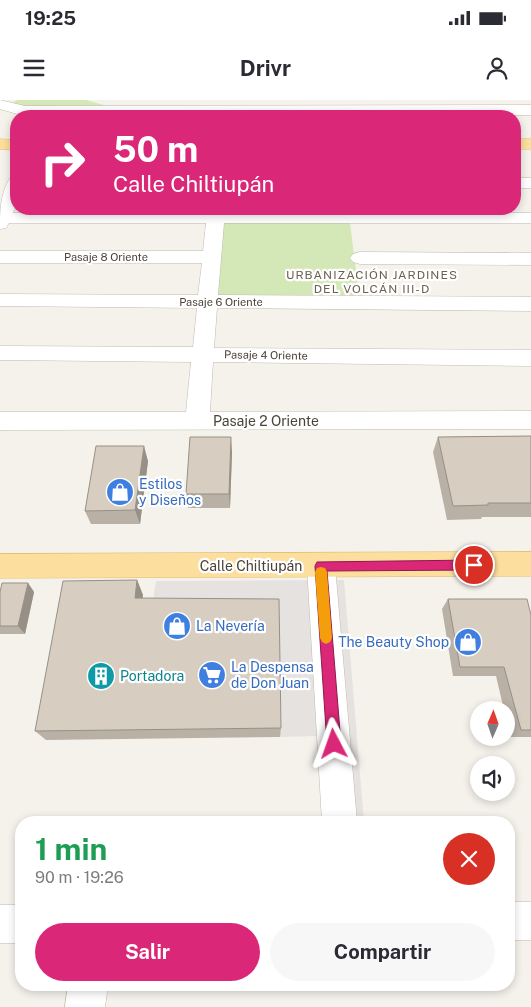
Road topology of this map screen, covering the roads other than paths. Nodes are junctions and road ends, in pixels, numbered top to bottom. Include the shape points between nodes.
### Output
1 (86, 100) edge
2 (0, 104) edge
3 (335, 108) edge
4 (161, 109) edge
5 (21, 110) edge
6 (121, 110) joint
7 (531, 110) edge
8 (10, 195) edge
9 (2, 211) edge
10 (215, 215) edge
11 (341, 215) edge
12 (531, 218) edge
13 (0, 257) edge
14 (212, 257) junction
15 (360, 258) dead end
16 (531, 259) edge
17 (0, 300) edge
18 (207, 302) junction
19 (531, 304) edge
20 (0, 353) edge
21 (202, 354) junction
22 (531, 358) edge
23 (531, 420) edge
24 (0, 421) edge
25 (197, 421) junction
26 (531, 564) edge
27 (0, 566) edge
28 (321, 566) junction
29 (340, 816) edge
30 (515, 921) edge
31 (531, 921) edge
32 (0, 924) edge
33 (15, 924) edge
34 (87, 991) edge
35 (86, 1007) edge

1 - 6 street
2 - 5 street
3 - 4 street
3 - 7 street
4 - 6 street
8 - 9 street
10 - 14 street
11 - 12 street
13 - 14 street, Pasaje 8 Oriente
14 - 18 street
15 - 16 street
17 - 18 street, Pasaje 6 Oriente
18 - 19 street, Pasaje 6 Oriente
18 - 21 street
20 - 21 street, Pasaje 4 Oriente
21 - 22 street, Pasaje 4 Oriente
21 - 25 street
23 - 25 street, Pasaje 2 Oriente
24 - 25 street, Pasaje 2 Oriente
26 - 28 main road, Calle Chiltiupán
27 - 28 main road, Calle Chiltiupán
28 - 29 street
30 - 31 street
32 - 33 street
34 - 35 street

